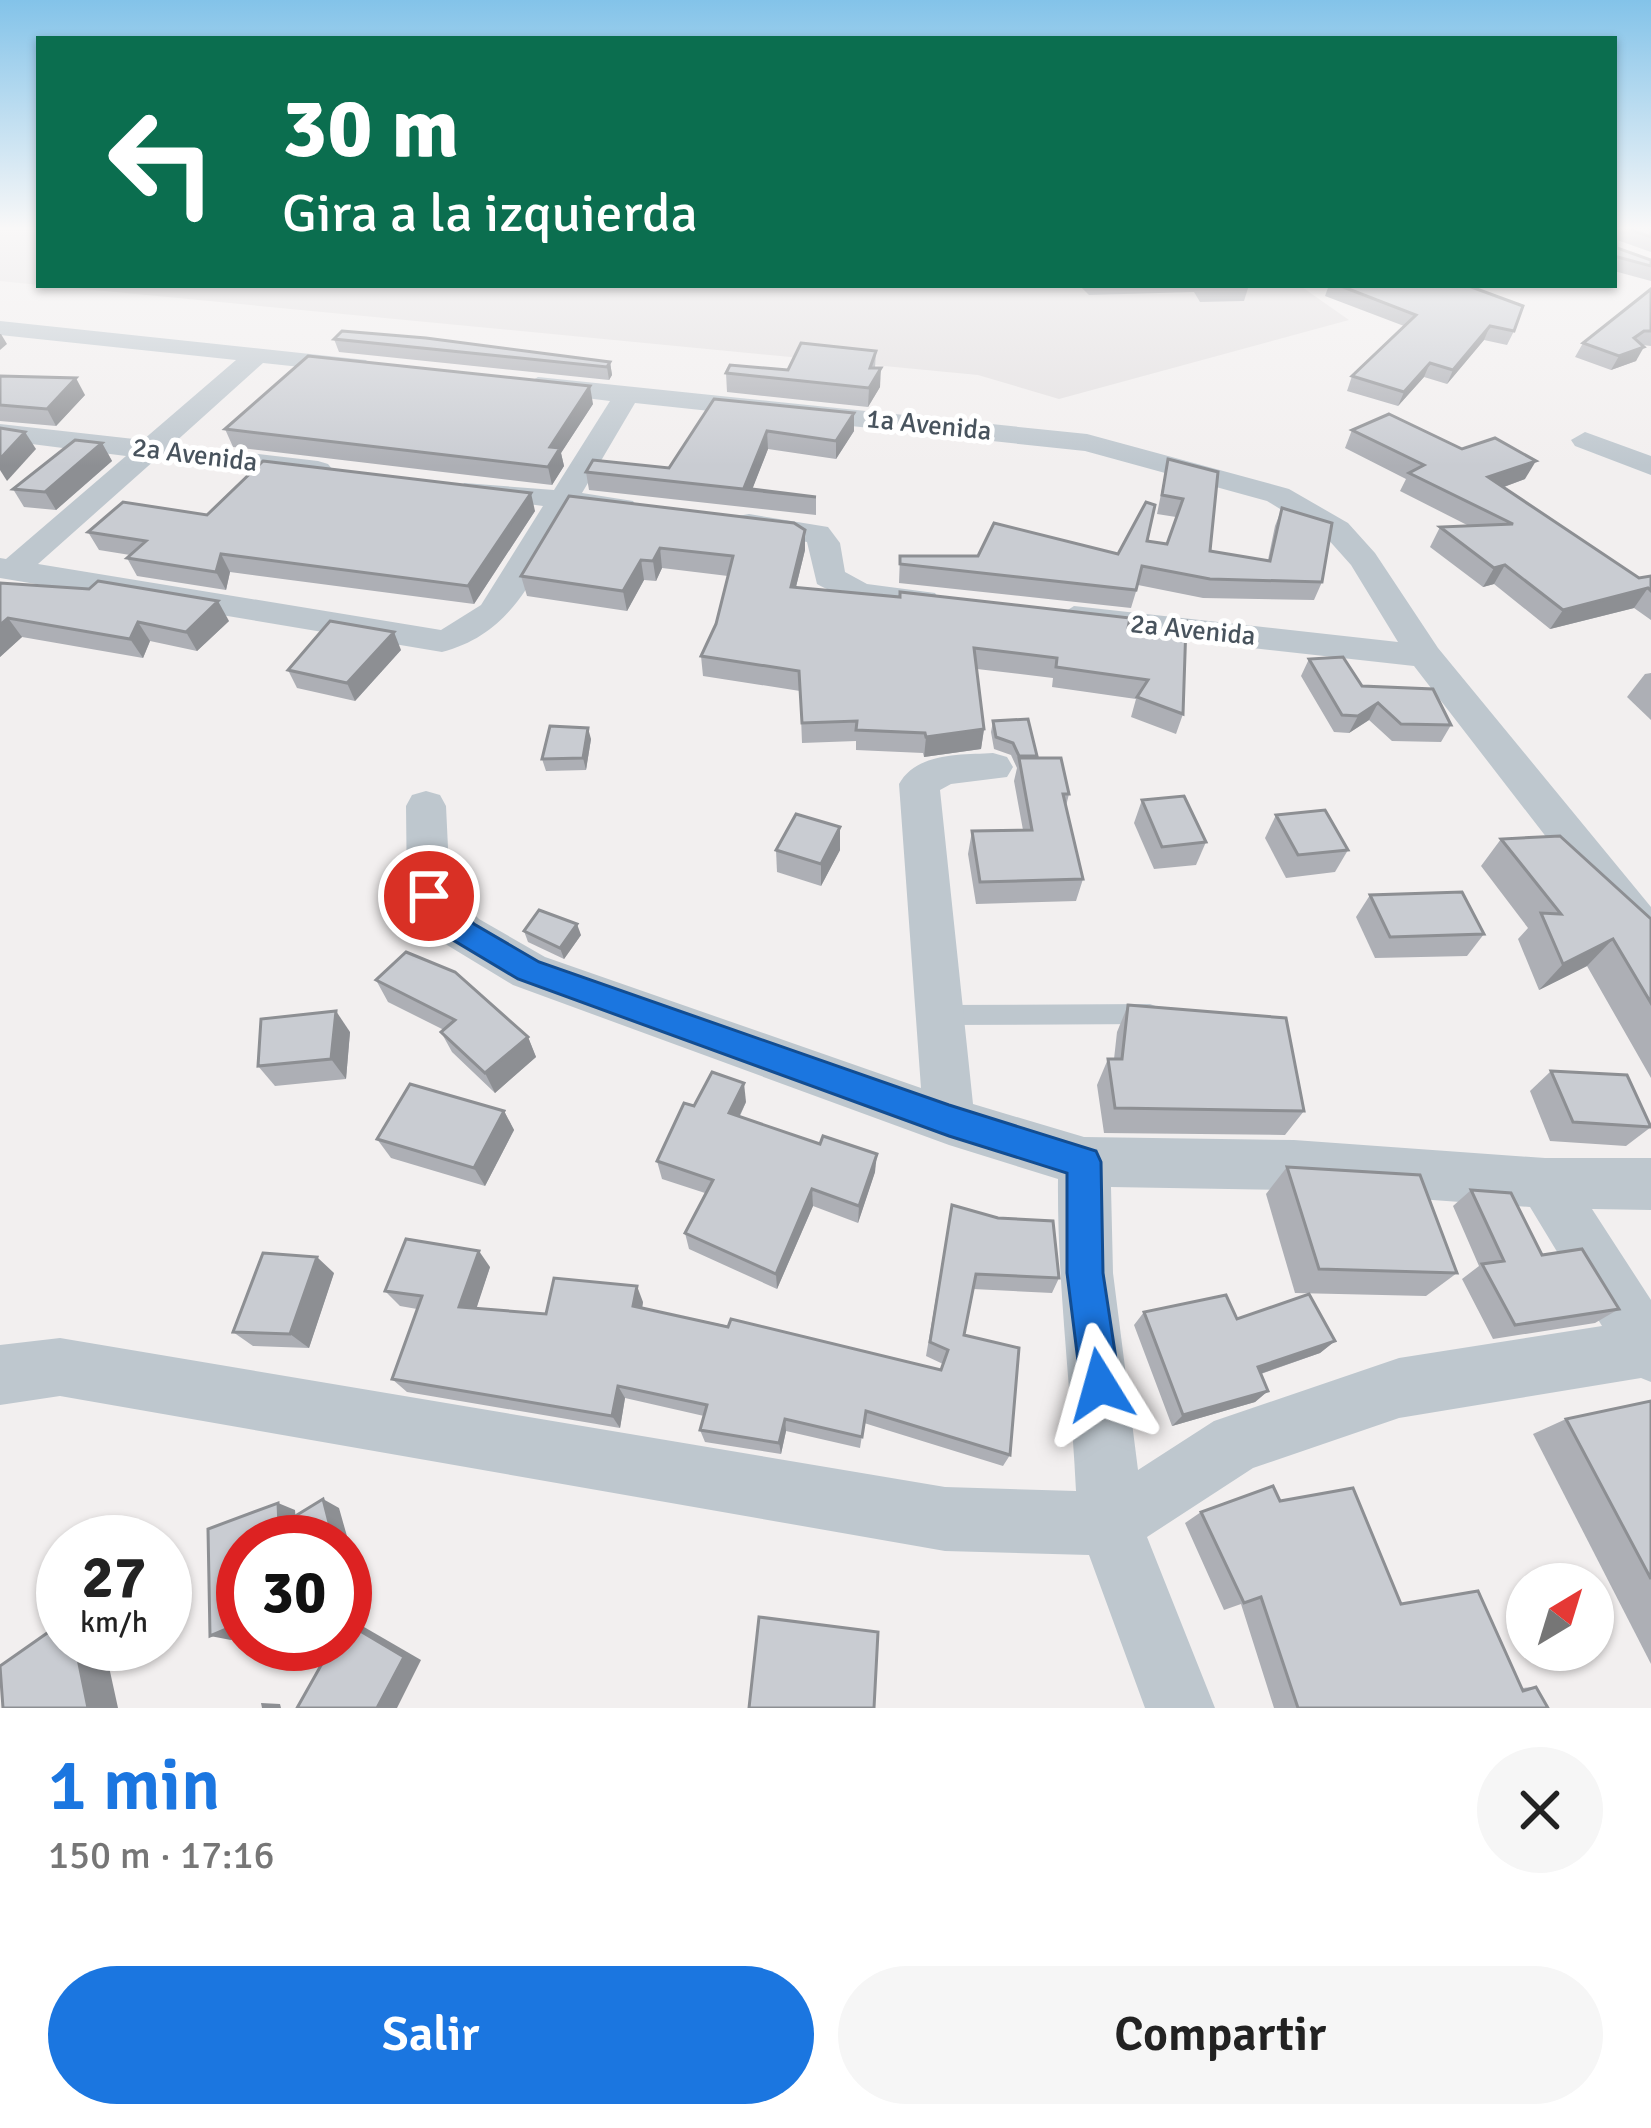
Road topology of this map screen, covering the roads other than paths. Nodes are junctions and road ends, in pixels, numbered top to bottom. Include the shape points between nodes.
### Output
1 (0, 328) edge
2 (258, 354) junction
3 (386, 368) edge
4 (517, 383) edge
5 (627, 395) junction
6 (0, 432) edge
7 (1586, 440) dead end
8 (148, 449) junction
9 (1651, 466) edge
10 (357, 475) edge
11 (450, 486) edge
12 (566, 500) junction
13 (653, 511) edge
14 (718, 519) edge
15 (7, 569) edge
16 (953, 603) edge
17 (1047, 614) edge
18 (1425, 656) junction
19 (993, 767) dead end
20 (426, 806) dead end
21 (1651, 939) edge
22 (1163, 1014) edge
23 (941, 1015) junction
24 (949, 1121) junction
25 (1084, 1162) junction
26 (1545, 1183) junction
27 (1651, 1184) edge
28 (1649, 1350) edge
29 (0, 1376) edge
30 (1109, 1524) junction
31 (1180, 1708) edge

1 - 2 street
2 - 3 street
2 - 8 street
4 - 5 street, 1a Avenida
5 - 12 street
5 - 18 street, 1a Avenida via 1088,443 1279,495 1337,530
6 - 8 street, 2a Avenida
7 - 9 street
8 - 10 street, 2a Avenida
8 - 15 street
11 - 12 street
12 - 13 street
12 - 15 street via 494,612 468,633 442,640
14 - 16 street via 817,534 829,578 841,587
17 - 18 street, 2a Avenida
18 - 21 street, 1a Avenida
19 - 23 street via 943,770 919,784
20 - 24 street via 429,896 464,932 529,970
22 - 23 lane
23 - 24 street
24 - 25 street
25 - 26 street via 1294,1165
25 - 30 street via 1085,1273
26 - 27 street
26 - 28 street
28 - 30 street via 1399,1388 1235,1443
29 - 30 street via 59,1367 945,1519
30 - 31 street

